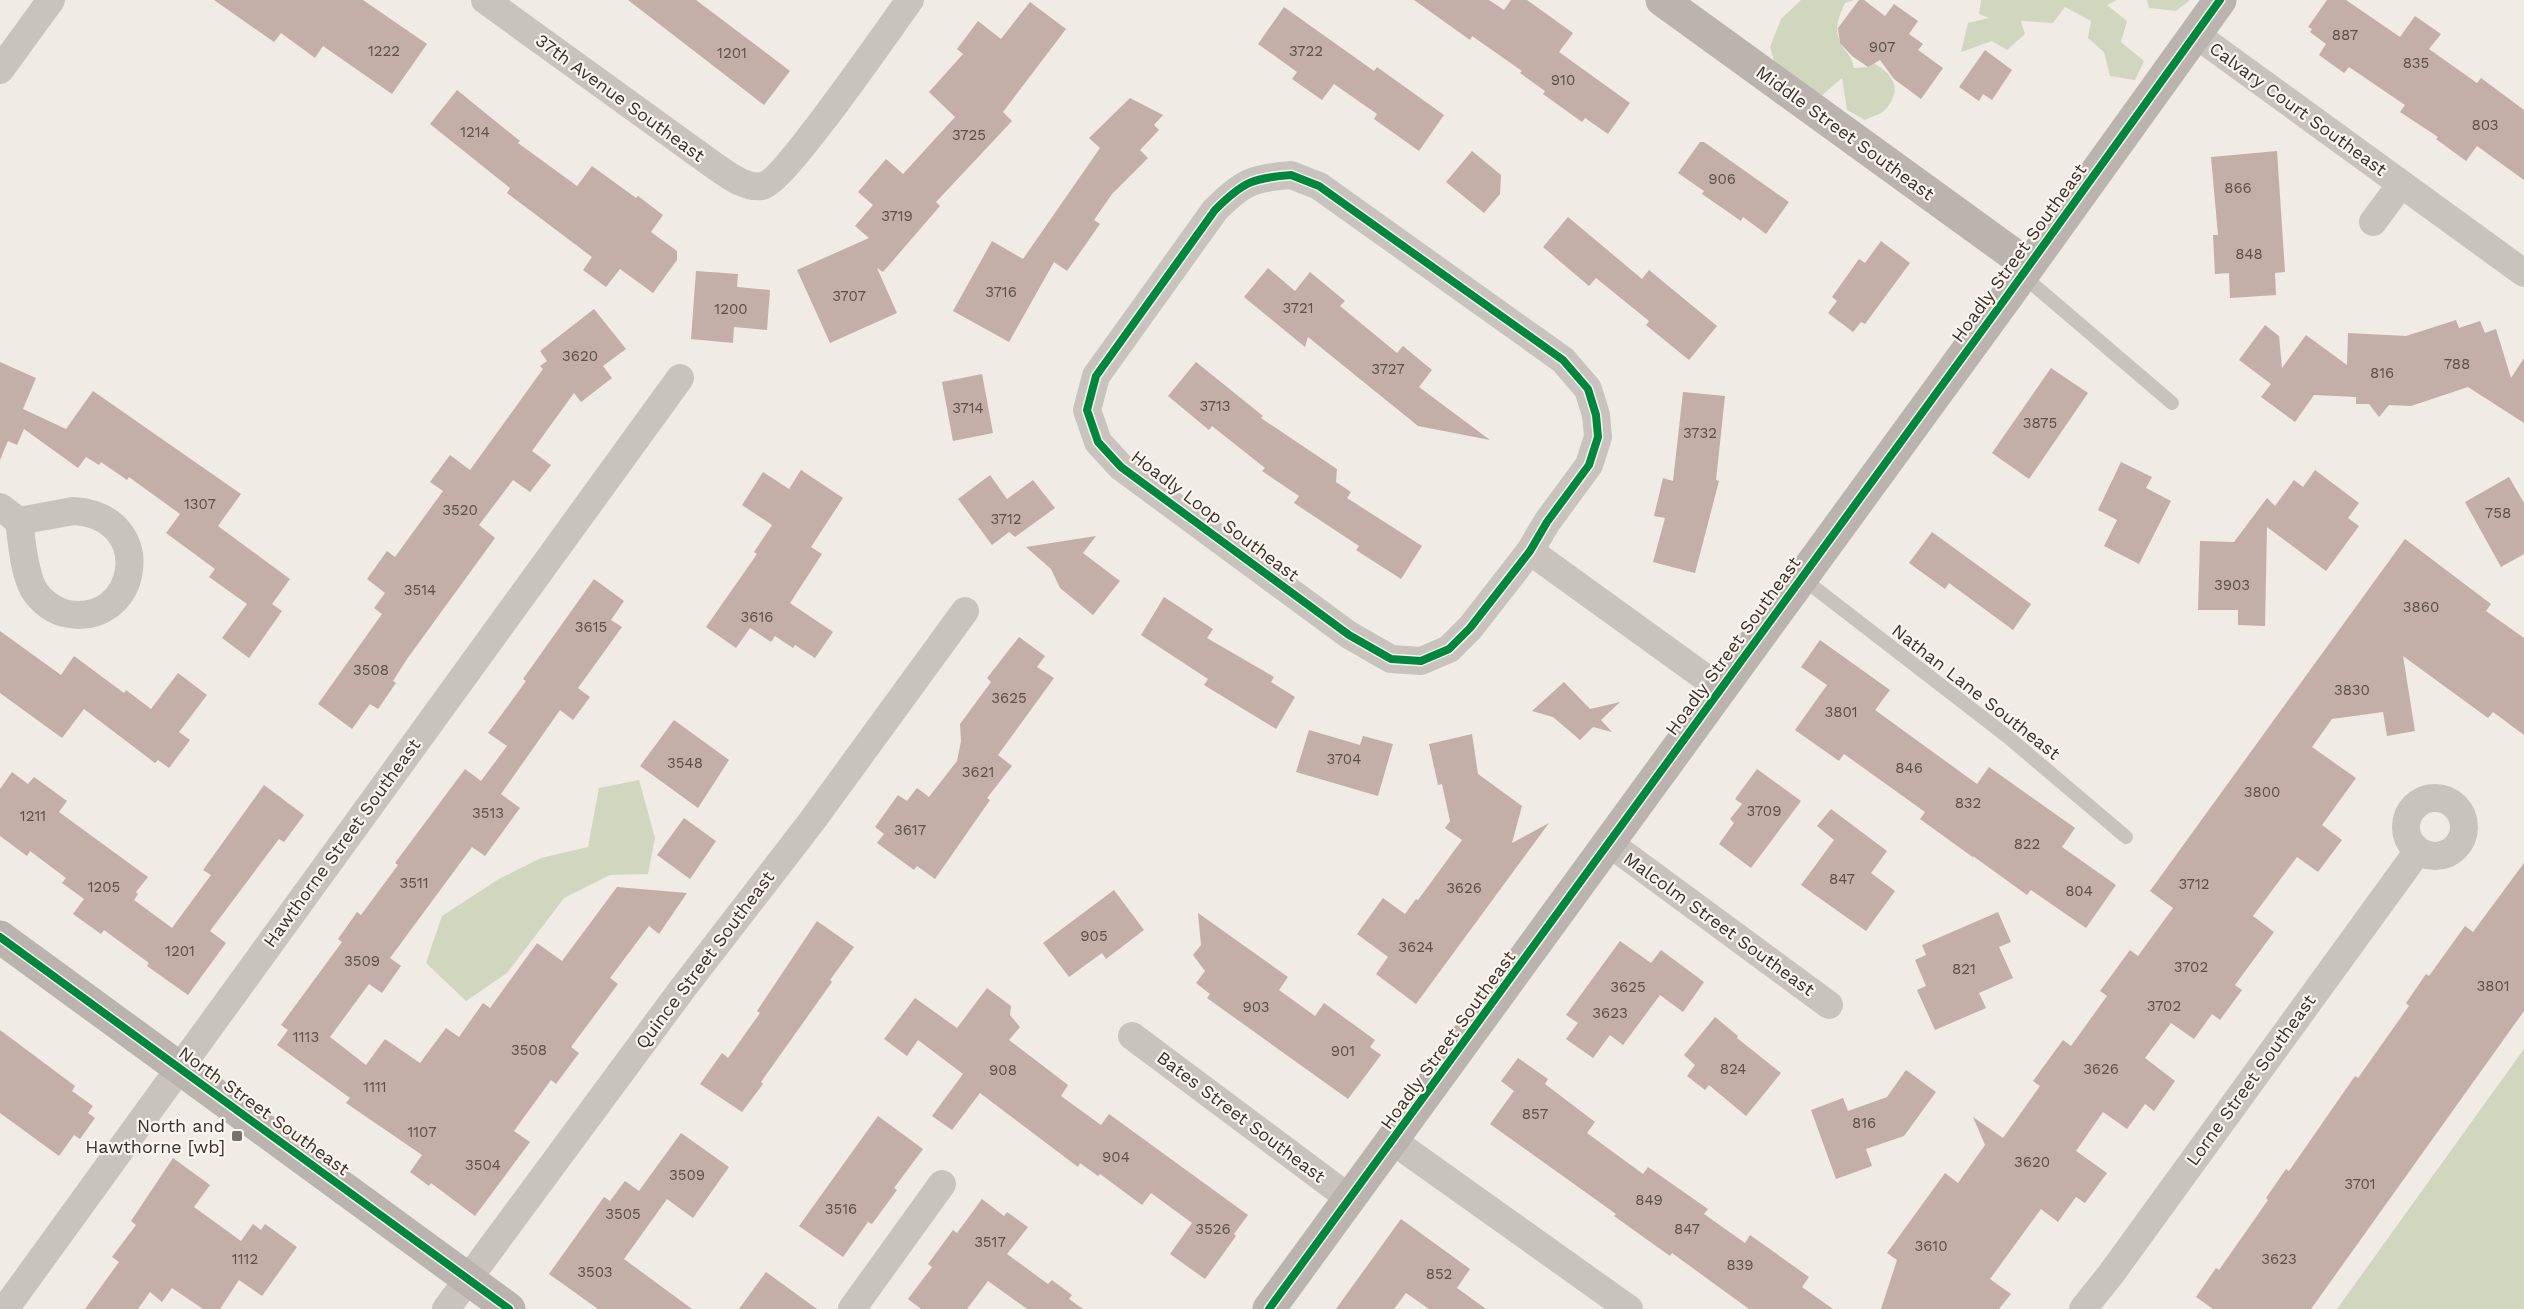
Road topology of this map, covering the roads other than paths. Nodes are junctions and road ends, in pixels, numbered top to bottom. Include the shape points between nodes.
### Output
1 (51, 0) edge
2 (485, 0) edge
3 (910, 0) edge
4 (1662, 0) edge
5 (2220, 0) edge
6 (2195, 34) junction
7 (0, 70) edge
8 (2401, 184) junction
9 (2373, 222) dead end
10 (2025, 270) junction
11 (2524, 273) edge
12 (680, 378) dead end
13 (2172, 403) dead end
14 (1530, 551) junction
15 (1802, 578) junction
16 (965, 611) dead end
17 (1721, 689) junction
18 (2126, 837) dead end
19 (1609, 843) junction
20 (2418, 851) dead end
21 (0, 937) edge
22 (1829, 1005) dead end
23 (1132, 1036) dead end
24 (178, 1067) junction
25 (1393, 1141) junction
26 (942, 1184) dead end
27 (1349, 1198) junction
28 (468, 1279) junction
29 (5, 1309) edge
30 (446, 1309) edge
31 (509, 1309) edge
32 (852, 1309) edge
33 (1269, 1309) edge
34 (1629, 1309) edge
35 (2083, 1309) edge

1 - 7 street
2 - 3 street, 37th Avenue Southeast via 731,177 760,187 768,184 792,159
4 - 10 street, Middle Street Southeast
5 - 6 street, Hoadly Street Southeast
6 - 8 street, Calvary Court Southeast
6 - 10 street, Hoadly Street Southeast
8 - 9 street, Calvary Court Southeast
8 - 11 street, Calvary Court Southeast
10 - 13 lane
10 - 15 street, Hoadly Street Southeast
12 - 24 street, Hawthorne Street Southeast
14 - 14 street, Hoadly Loop Southeast via 1449,649 1421,661 1391,659 1349,635 1121,467 1098,442 1087,410 1096,376 1215,210 1236,189 1260,177 1291,175 1319,186 1563,360 1588,389 1598,437 1589,465
14 - 17 street
15 - 17 street, Hoadly Street Southeast
15 - 18 lane, Nathan Lane Southeast via 2008,737
16 - 28 street, Quince Street Southeast
17 - 19 street, Hoadly Street Southeast
19 - 22 street, Malcolm Street Southeast
19 - 25 street, Hoadly Street Southeast
20 - 35 street, Lorne Street Southeast
21 - 24 street, North Street Southeast
23 - 27 street, Bates Street Southeast
24 - 28 street, North Street Southeast
24 - 29 street, Hawthorne Street Southeast
25 - 27 street, Hoadly Street Southeast
25 - 34 street
26 - 32 street
27 - 33 street, Hoadly Street Southeast
28 - 30 street, Quince Street Southeast
28 - 31 street, North Street Southeast

